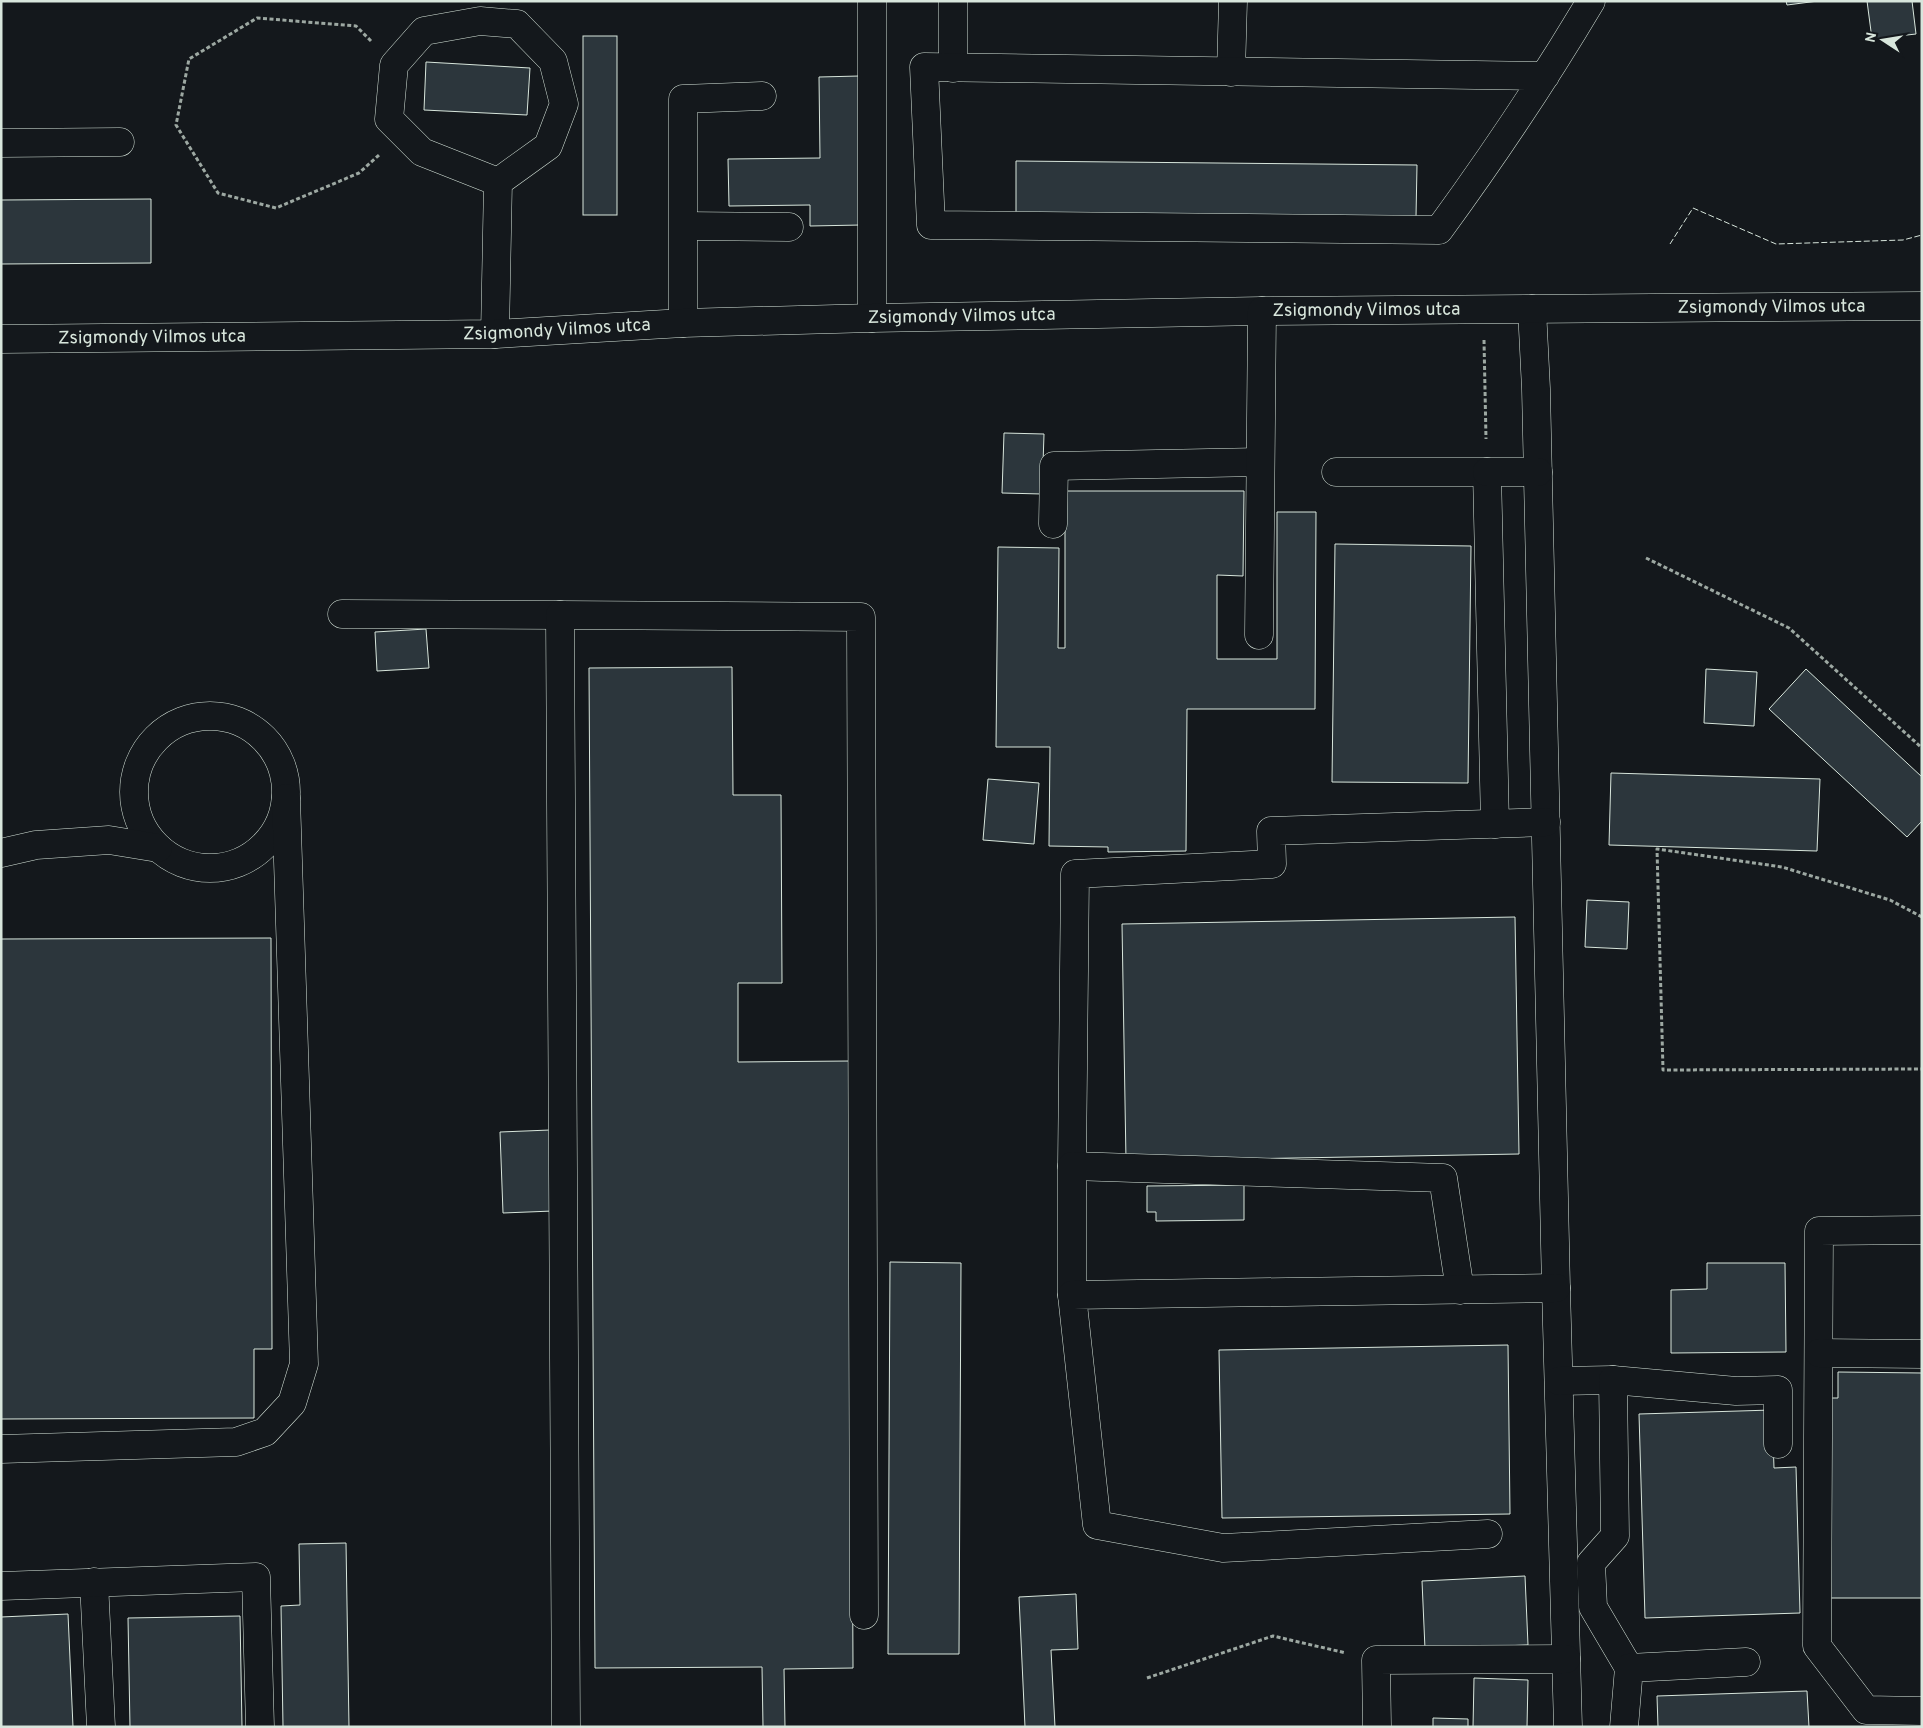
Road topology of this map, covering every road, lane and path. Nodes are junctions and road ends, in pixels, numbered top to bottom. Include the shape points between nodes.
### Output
1 (872, 1) edge
2 (953, 1) edge
3 (1233, 1) edge
4 (1591, 1) edge
5 (394, 65) junction
6 (954, 68) junction
7 (1231, 72) junction
8 (1545, 76) junction
9 (762, 96) dead end
10 (404, 133) junction
11 (120, 142) dead end
12 (1, 143) edge
13 (498, 182) junction
14 (684, 226) junction
15 (789, 227) dead end
16 (1922, 306) edge
17 (1484, 309) junction
18 (1532, 309) junction
19 (1262, 311) junction
20 (872, 318) junction
21 (683, 323) junction
22 (495, 334) junction
23 (1, 339) edge
24 (1260, 462) junction
25 (1336, 472) dead end
26 (1487, 472) junction
27 (1538, 472) junction
28 (1053, 524) dead end
29 (1646, 558) dead end
30 (342, 614) dead end
31 (560, 615) junction
32 (1259, 634) dead end
33 (1922, 748) edge
34 (286, 798) junction
35 (1546, 822) junction
36 (1494, 824) junction
37 (158, 848) junction
38 (1, 853) edge
39 (1922, 918) edge
40 (1922, 1069) edge
41 (1072, 1166) junction
42 (1922, 1230) edge
43 (1556, 1288) junction
44 (1460, 1290) junction
45 (1072, 1295) junction
46 (1819, 1353) junction
47 (1922, 1354) edge
48 (1613, 1380) junction
49 (1559, 1381) junction
50 (1778, 1444) dead end
51 (1, 1449) edge
52 (1488, 1534) dead end
53 (94, 1582) junction
54 (1, 1586) edge
55 (864, 1615) dead end
56 (1566, 1659) junction
57 (1376, 1660) junction
58 (1746, 1662) dead end
59 (1629, 1668) junction
60 (1147, 1678) dead end
61 (1922, 1711) edge
62 (101, 1727) edge
63 (260, 1727) edge
64 (566, 1727) edge
65 (1377, 1727) edge
66 (1568, 1727) edge
67 (1624, 1727) edge

1 - 20 street
2 - 6 street
3 - 7 street
4 - 8 street
5 - 10 street via 389,119
5 - 10 path via 356,26 257,18 189,59 176,125 218,193 276,208 360,173
5 - 13 street via 424,31 480,21 517,24 552,62 564,104 548,146
6 - 7 street
6 - 8 street via 924,67 931,225 1439,230
7 - 8 street
9 - 14 street via 683,99
10 - 13 street via 422,152
11 - 12 street
13 - 22 street
14 - 15 street
14 - 21 street
16 - 18 street, Zsigmondy Vilmos utca
17 - 18 street, Zsigmondy Vilmos utca
17 - 19 street, Zsigmondy Vilmos utca
17 - 26 path
18 - 27 street
19 - 20 street, Zsigmondy Vilmos utca
19 - 24 street
20 - 21 street, Zsigmondy Vilmos utca
21 - 22 street, Zsigmondy Vilmos utca
22 - 23 street, Zsigmondy Vilmos utca
24 - 28 street via 1054,466
24 - 32 street
25 - 26 street
26 - 27 street
26 - 36 street
27 - 35 street
29 - 33 path via 1789,628
30 - 31 street
31 - 55 street via 860,617
31 - 64 street
34 - 37 street via 280,822 267,842 249,858 226,867 202,868 178,862
34 - 37 street via 284,774 275,751 260,733 238,720 213,715 186,718 163,731 145,751 135,776 134,802 142,827
34 - 51 street via 304,1364 292,1403 265,1432 236,1442
35 - 36 street
35 - 43 street
36 - 41 street via 1271,831 1272,864 1075,874
37 - 38 street via 110,840 36,845
39 - 40 path via 1890,900 1782,867 1657,849 1663,1070
41 - 44 street via 1442,1178
41 - 45 street
42 - 46 street via 1819,1231
43 - 44 street
43 - 49 street
44 - 45 street
45 - 52 street via 1097,1525 1223,1548
46 - 47 street
46 - 61 street via 1818,1646 1866,1710
48 - 49 street
48 - 50 street via 1736,1390 1778,1390
48 - 59 street via 1615,1536 1591,1563 1593,1607
49 - 56 street
53 - 54 street
53 - 62 street
53 - 63 street via 256,1577
56 - 57 street
56 - 66 street
57 - 60 path via 1273,1636
57 - 65 street
58 - 59 street
59 - 67 street

